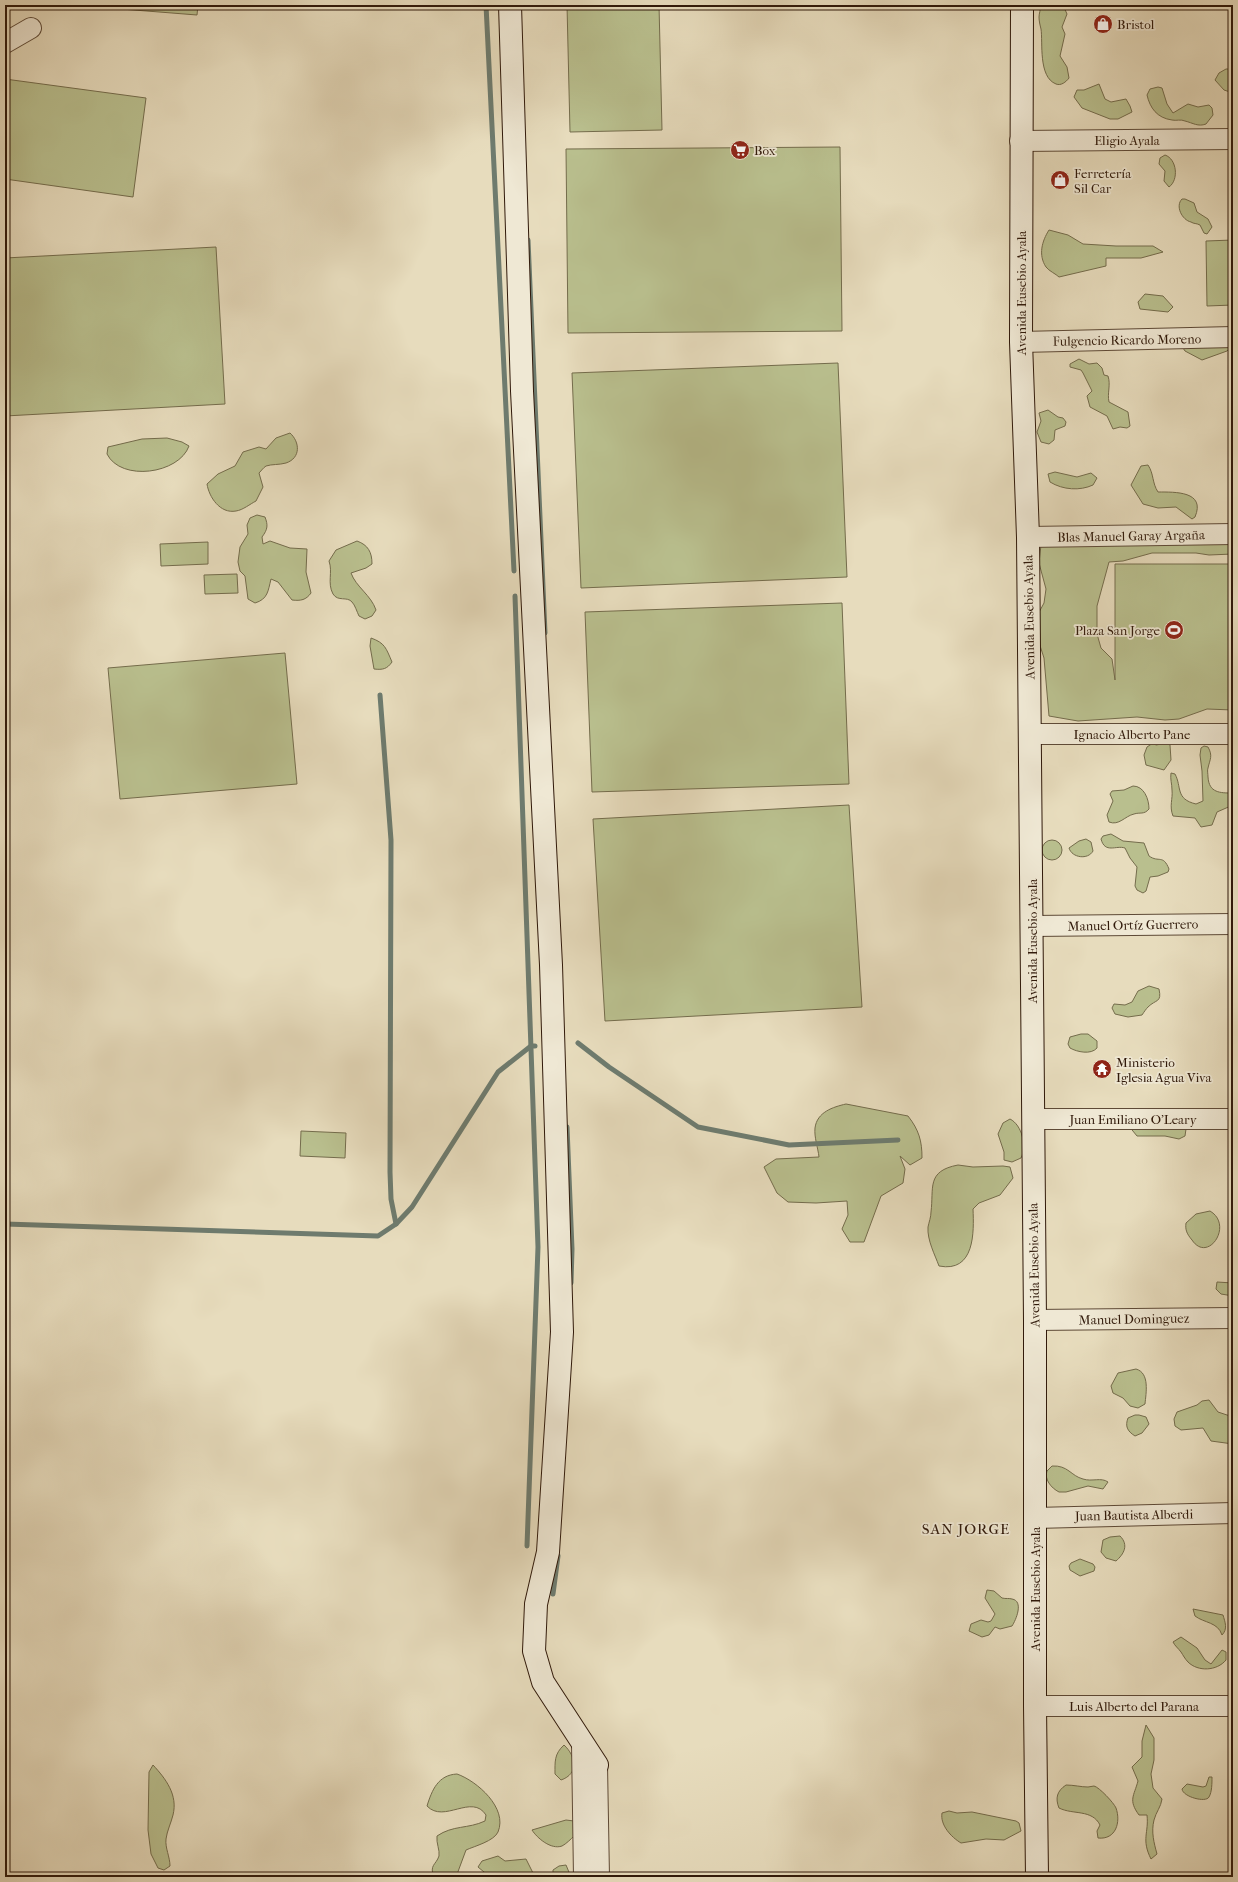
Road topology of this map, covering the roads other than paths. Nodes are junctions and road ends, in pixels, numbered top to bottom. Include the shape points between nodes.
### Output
1 (510, 5) edge
2 (1022, 5) edge
3 (31, 28) dead end
4 (5, 43) edge
5 (1233, 139) edge
6 (1020, 141) junction
7 (1233, 338) edge
8 (1021, 342) junction
9 (1233, 534) edge
10 (1028, 537) junction
11 (1031, 734) junction
12 (1233, 734) edge
13 (1233, 924) edge
14 (1032, 926) junction
15 (1033, 1119) junction
16 (1233, 1119) edge
17 (1233, 1318) edge
18 (1035, 1320) junction
19 (1233, 1513) edge
20 (1035, 1518) junction
21 (1035, 1706) junction
22 (1233, 1706) edge
23 (582, 1744) junction
24 (597, 1765) joint
25 (584, 1877) edge
26 (598, 1877) edge
27 (1037, 1877) edge

1 - 23 street via 523,399 551,965 562,1332 548,1552 536,1604 534,1651 543,1682
2 - 6 street, Avenida Eusebio Ayala
3 - 4 street
5 - 6 street, Eligio Ayala
6 - 8 street, Avenida Eusebio Ayala
7 - 8 street, Fulgencio Ricardo Moreno
8 - 10 street, Avenida Eusebio Ayala
9 - 10 street, Blas Manuel Garay Argaña
10 - 11 street, Avenida Eusebio Ayala
11 - 12 street, Ignacio Alberto Pane
11 - 14 street, Avenida Eusebio Ayala
13 - 14 street, Manuel Ortíz Guerrero
14 - 15 street, Avenida Eusebio Ayala
15 - 16 street, Juan Emiliano O'Leary
15 - 18 street, Avenida Eusebio Ayala
17 - 18 street, Manuel Dominguez
18 - 20 street, Avenida Eusebio Ayala
19 - 20 street, Juan Bautista Alberdi
20 - 21 street, Avenida Eusebio Ayala
21 - 22 street, Luis Alberto del Parana
21 - 27 street, Avenida Eusebio Ayala
23 - 24 street
23 - 25 street
24 - 26 street

